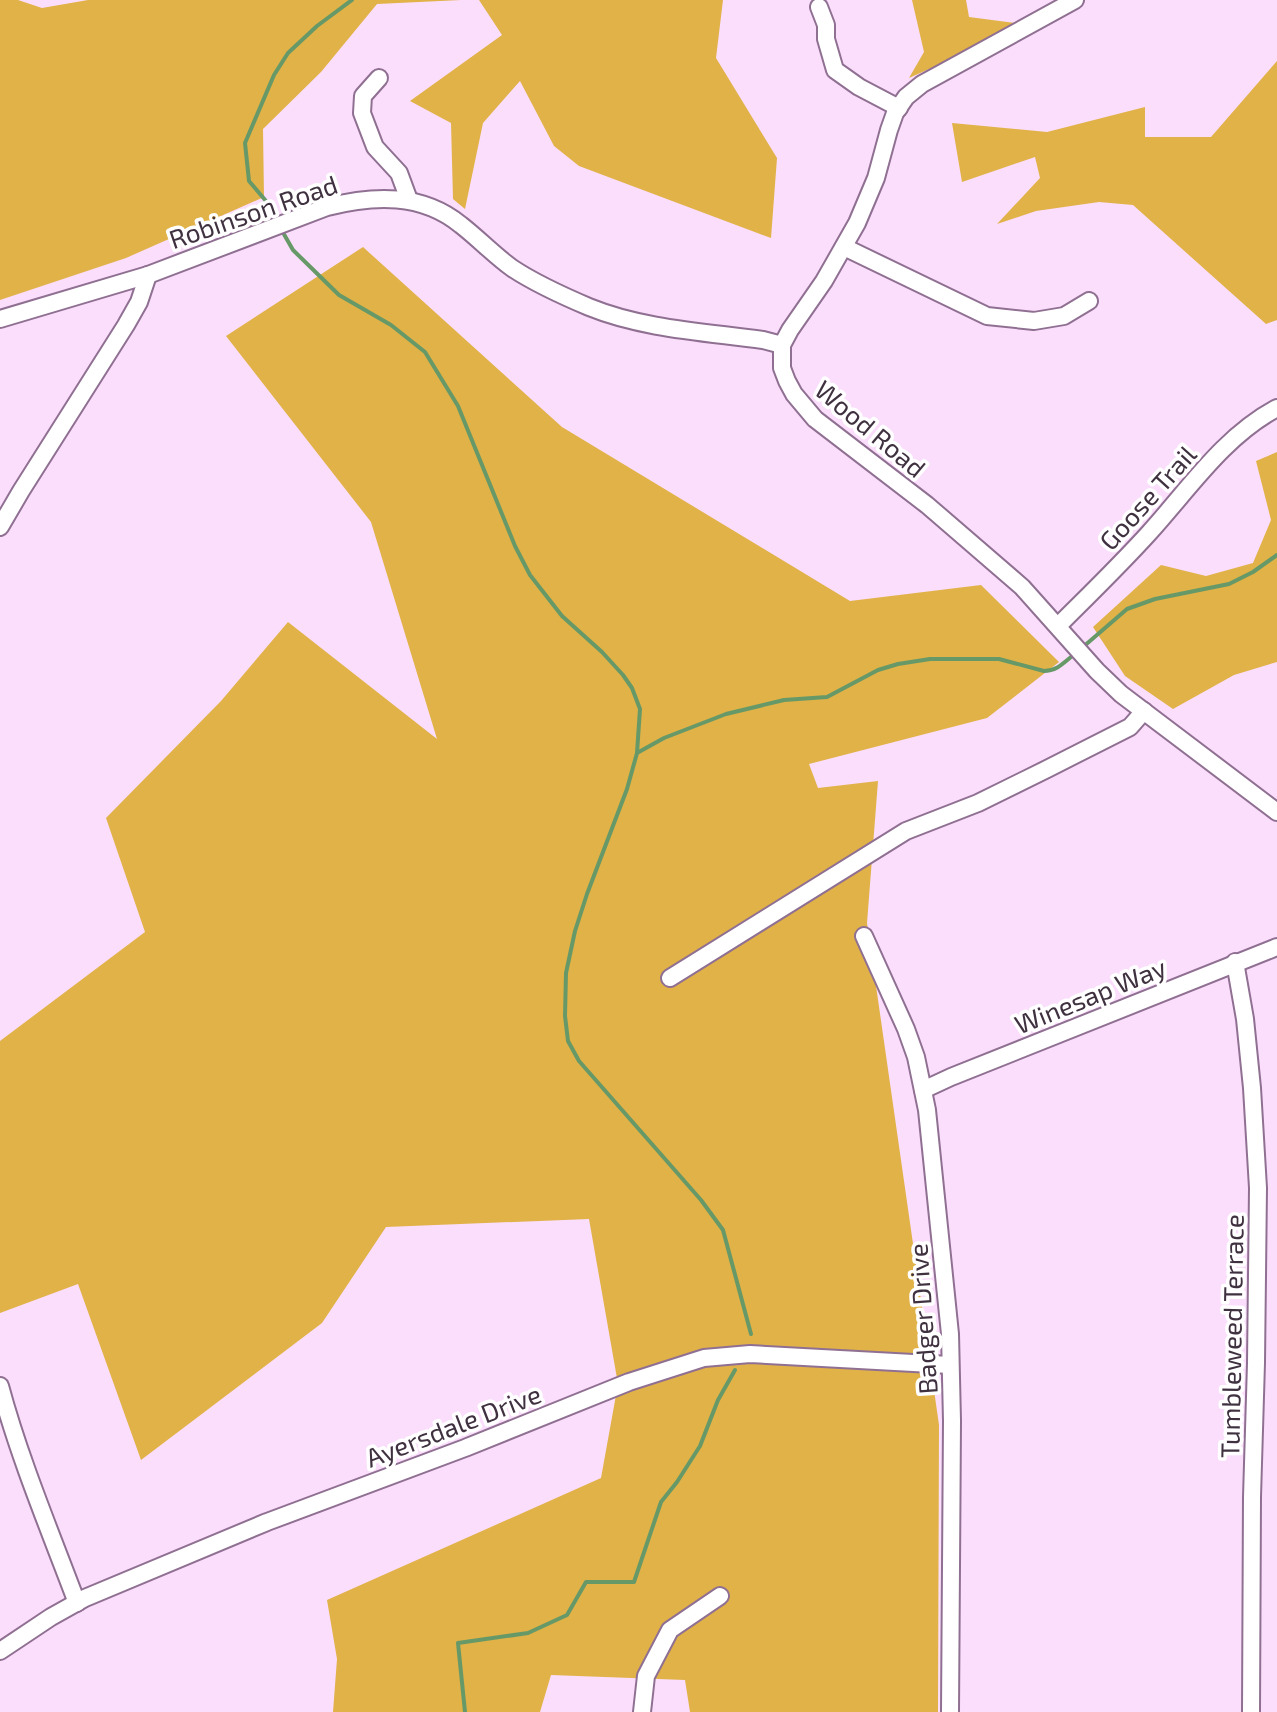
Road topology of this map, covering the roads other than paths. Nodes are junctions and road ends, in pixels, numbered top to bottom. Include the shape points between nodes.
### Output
1 (1075, 0) edge
2 (819, 7) dead end
3 (379, 78) dead end
4 (899, 108) junction
5 (409, 200) junction
6 (844, 247) junction
7 (148, 275) junction
8 (1089, 301) dead end
9 (0, 319) edge
10 (782, 345) junction
11 (1277, 408) edge
12 (0, 527) edge
13 (1058, 626) junction
14 (1144, 711) junction
15 (1277, 812) edge
16 (864, 936) dead end
17 (1277, 947) edge
18 (1235, 962) junction
19 (670, 978) dead end
20 (923, 1090) junction
21 (950, 1365) junction
22 (0, 1386) edge
23 (720, 1596) dead end
24 (77, 1603) junction
25 (0, 1651) edge
26 (642, 1712) edge
27 (950, 1712) edge
28 (1251, 1712) edge

1 - 4 street via 922,84
2 - 4 street via 835,70
3 - 5 street via 363,96 362,113 375,147 399,173
4 - 6 street via 872,190
5 - 7 street, Robinson Road via 348,202
5 - 10 street, Robinson Road via 433,207 515,270 591,308 644,323
6 - 8 street via 987,316 1034,321 1064,316
6 - 10 street
7 - 9 street, Robinson Road
7 - 12 street via 126,325
10 - 13 street, Wood Road via 782,368 807,411 969,540
11 - 13 street, Goose Trail via 1224,448
13 - 14 street, Wood Road via 1121,694
14 - 15 street, Wood Road
14 - 19 street via 1130,727 1047,769 906,831
16 - 20 street, Badger Drive via 906,1029
17 - 18 street, Winesap Way
18 - 20 street, Winesap Way
18 - 28 street, Tumbleweed Terrace via 1245,1019 1258,1188
20 - 21 street, Badger Drive
21 - 24 street, Ayersdale Drive via 750,1354 704,1358 267,1522
21 - 27 street, Badger Drive
22 - 24 street
23 - 26 street via 670,1630 646,1676
24 - 25 street, Ayersdale Drive

